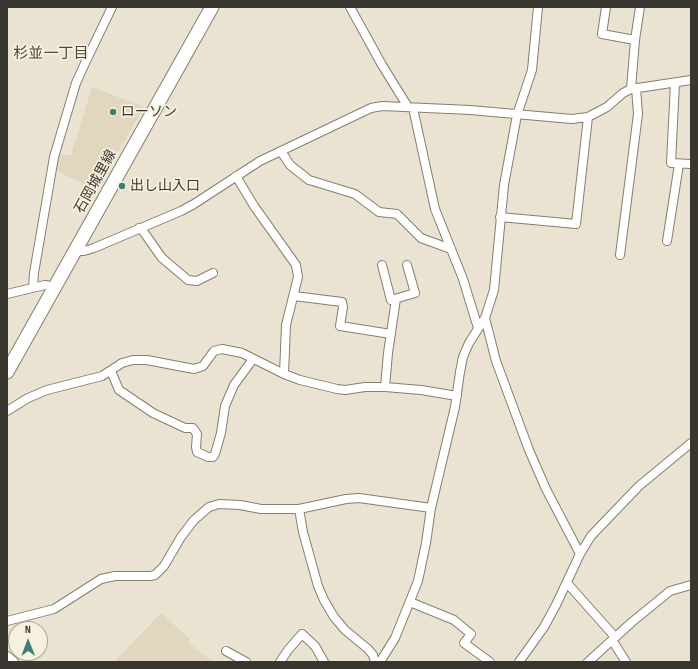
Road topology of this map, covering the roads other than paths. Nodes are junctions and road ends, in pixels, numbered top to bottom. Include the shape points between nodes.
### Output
1 (112, 7) edge
2 (212, 7) edge
3 (350, 7) edge
4 (538, 7) edge
5 (606, 7) edge
6 (640, 7) edge
7 (635, 40) junction
8 (691, 80) edge
9 (675, 83) junction
10 (634, 89) junction
11 (410, 108) junction
12 (517, 115) junction
13 (588, 117) junction
14 (281, 151) junction
15 (679, 164) junction
16 (691, 164) edge
17 (236, 176) junction
18 (500, 217) junction
19 (140, 228) junction
20 (667, 241) dead end
21 (451, 249) junction
22 (76, 251) junction
23 (620, 255) dead end
24 (407, 264) dead end
25 (382, 265) dead end
26 (213, 273) dead end
27 (33, 287) junction
28 (55, 287) junction
29 (7, 294) edge
30 (294, 296) junction
31 (396, 299) junction
32 (485, 318) junction
33 (478, 328) junction
34 (392, 334) junction
35 (253, 358) junction
36 (111, 371) junction
37 (7, 372) edge
38 (284, 374) junction
39 (385, 387) junction
40 (457, 396) junction
41 (7, 411) edge
42 (691, 443) edge
43 (431, 508) junction
44 (299, 510) junction
45 (580, 554) junction
46 (567, 583) junction
47 (691, 586) edge
48 (410, 602) junction
49 (7, 621) edge
50 (614, 638) junction
51 (226, 651) dead end
52 (7, 657) edge
53 (13, 662) edge
54 (246, 662) edge
55 (280, 662) edge
56 (324, 662) edge
57 (375, 662) edge
58 (380, 662) edge
59 (490, 662) edge
60 (519, 662) edge
61 (588, 662) edge
62 (626, 662) edge

1 - 27 street via 76,83 54,157
2 - 22 main road, 石岡城里線
3 - 11 street via 382,65
4 - 12 street via 532,70
5 - 7 street via 602,34
6 - 7 street
7 - 10 street
8 - 9 street
9 - 10 street
9 - 15 street via 671,163
10 - 13 street via 623,93 607,107
10 - 23 street via 638,114
11 - 12 street
11 - 14 street via 371,108
11 - 21 street via 435,209
12 - 13 street via 572,119
12 - 18 street
13 - 18 street via 576,224
14 - 17 street
14 - 21 street via 290,165 309,180 355,194 379,212 397,214 421,238
15 - 16 street
15 - 20 street
17 - 19 street via 187,208
17 - 30 street via 296,265 298,276
18 - 32 street via 494,290
19 - 22 street via 94,248
19 - 26 street via 162,258 188,280 197,281
21 - 33 street
22 - 28 main road, 石岡城里線
24 - 31 street via 415,293
25 - 31 street via 391,300
27 - 28 street
27 - 29 street
28 - 37 main road, 石岡城里線
30 - 34 street via 342,302 340,326
30 - 38 street via 286,325
31 - 34 street
32 - 33 street
32 - 45 street via 498,366 529,450
33 - 40 street via 463,357
34 - 39 street
35 - 36 street via 222,349 214,351 203,366 194,369 133,360 122,363
35 - 36 street via 234,385 225,406 221,433 212,457 197,452 197,434 193,428 185,428 153,413 120,390
35 - 38 street
36 - 41 street via 102,376 47,390
38 - 39 street via 337,389
39 - 40 street
40 - 43 street
42 - 45 street via 629,496 591,536
43 - 44 street via 359,498
43 - 48 street via 421,570
44 - 49 street via 219,504 209,507 194,520 164,566 155,575 101,579 54,609
44 - 57 street via 303,532 324,600 334,617 368,649
45 - 46 street
46 - 50 street
46 - 60 street via 544,627
47 - 50 street via 670,591
48 - 58 street via 395,638
48 - 59 street via 454,620 471,634 464,643
50 - 61 street
50 - 62 street
51 - 54 street
52 - 53 street
55 - 56 street via 302,634 315,646

